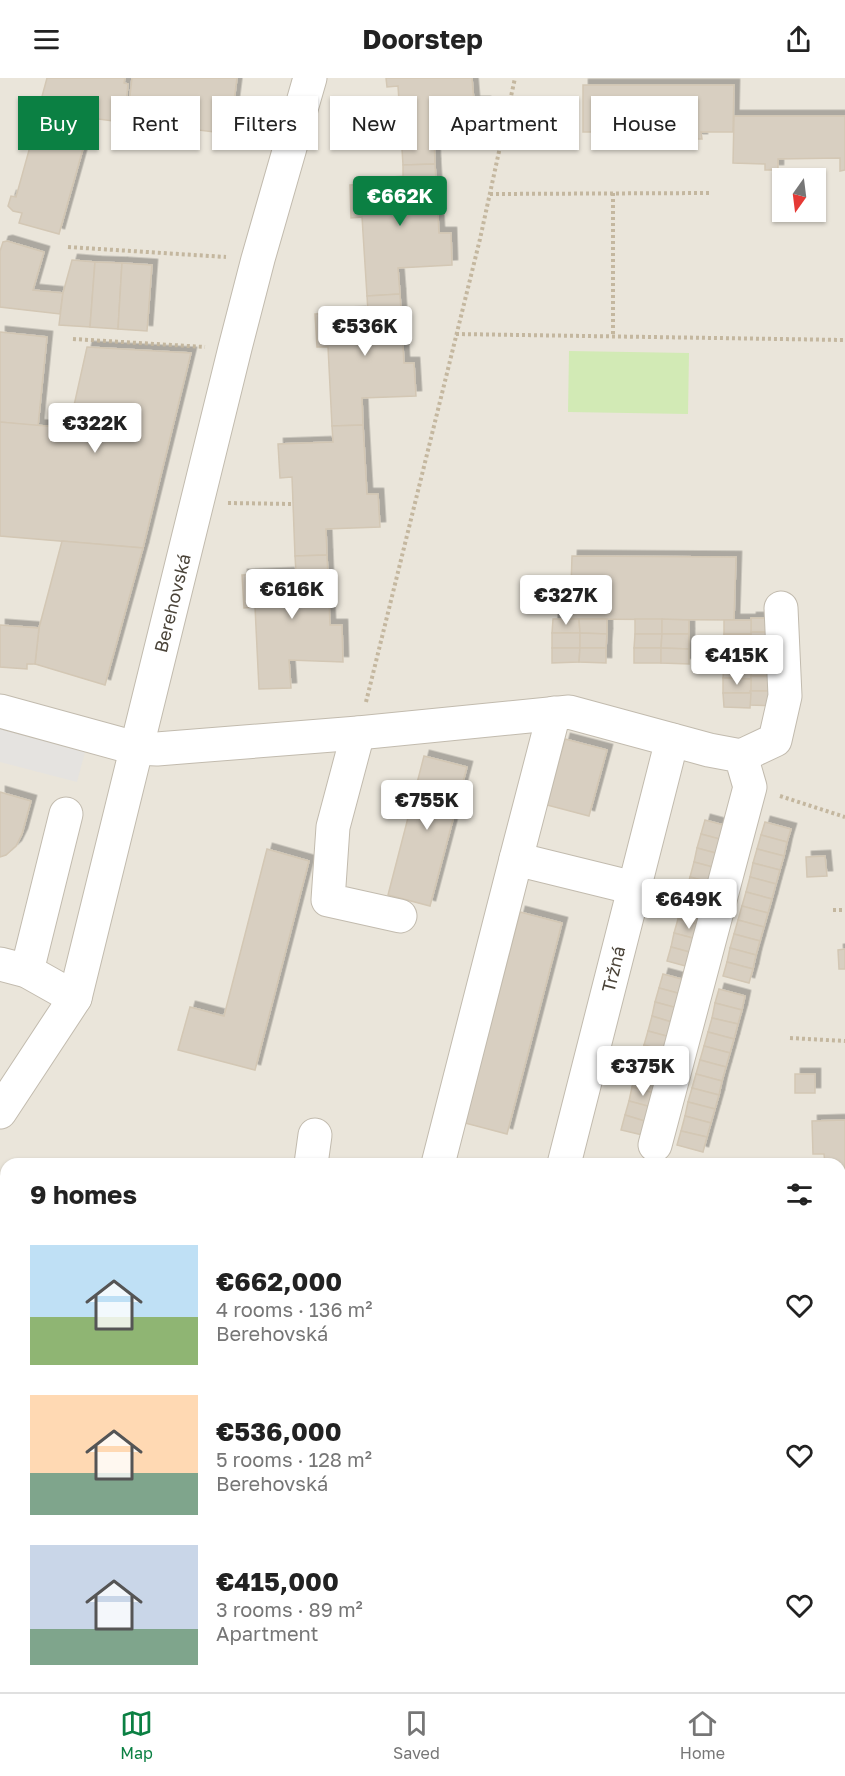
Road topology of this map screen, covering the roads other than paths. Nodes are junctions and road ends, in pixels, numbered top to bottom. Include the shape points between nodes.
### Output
1 (310, 78) edge
2 (781, 608) dead end
3 (0, 711) edge
4 (554, 714) junction
5 (358, 733) junction
6 (672, 740) junction
7 (135, 748) junction
8 (741, 756) junction
9 (66, 814) dead end
10 (516, 859) junction
11 (634, 888) junction
12 (400, 916) dead end
13 (14, 967) edge
14 (75, 998) junction
15 (0, 1112) edge
16 (655, 1146) dead end
17 (440, 1158) edge
18 (566, 1158) edge

1 - 7 street, Berehovská via 235,348
2 - 8 street via 785,696 775,740
3 - 7 street
4 - 5 street
4 - 6 street via 569,712
4 - 10 street
5 - 7 street
5 - 12 street via 333,827 328,900
6 - 8 street
6 - 11 street, Tržná
7 - 14 street, Berehovská
8 - 16 street via 750,787
9 - 13 street
10 - 11 street
10 - 17 street
11 - 18 street, Tržná
13 - 14 street
14 - 15 street, Berehovská

